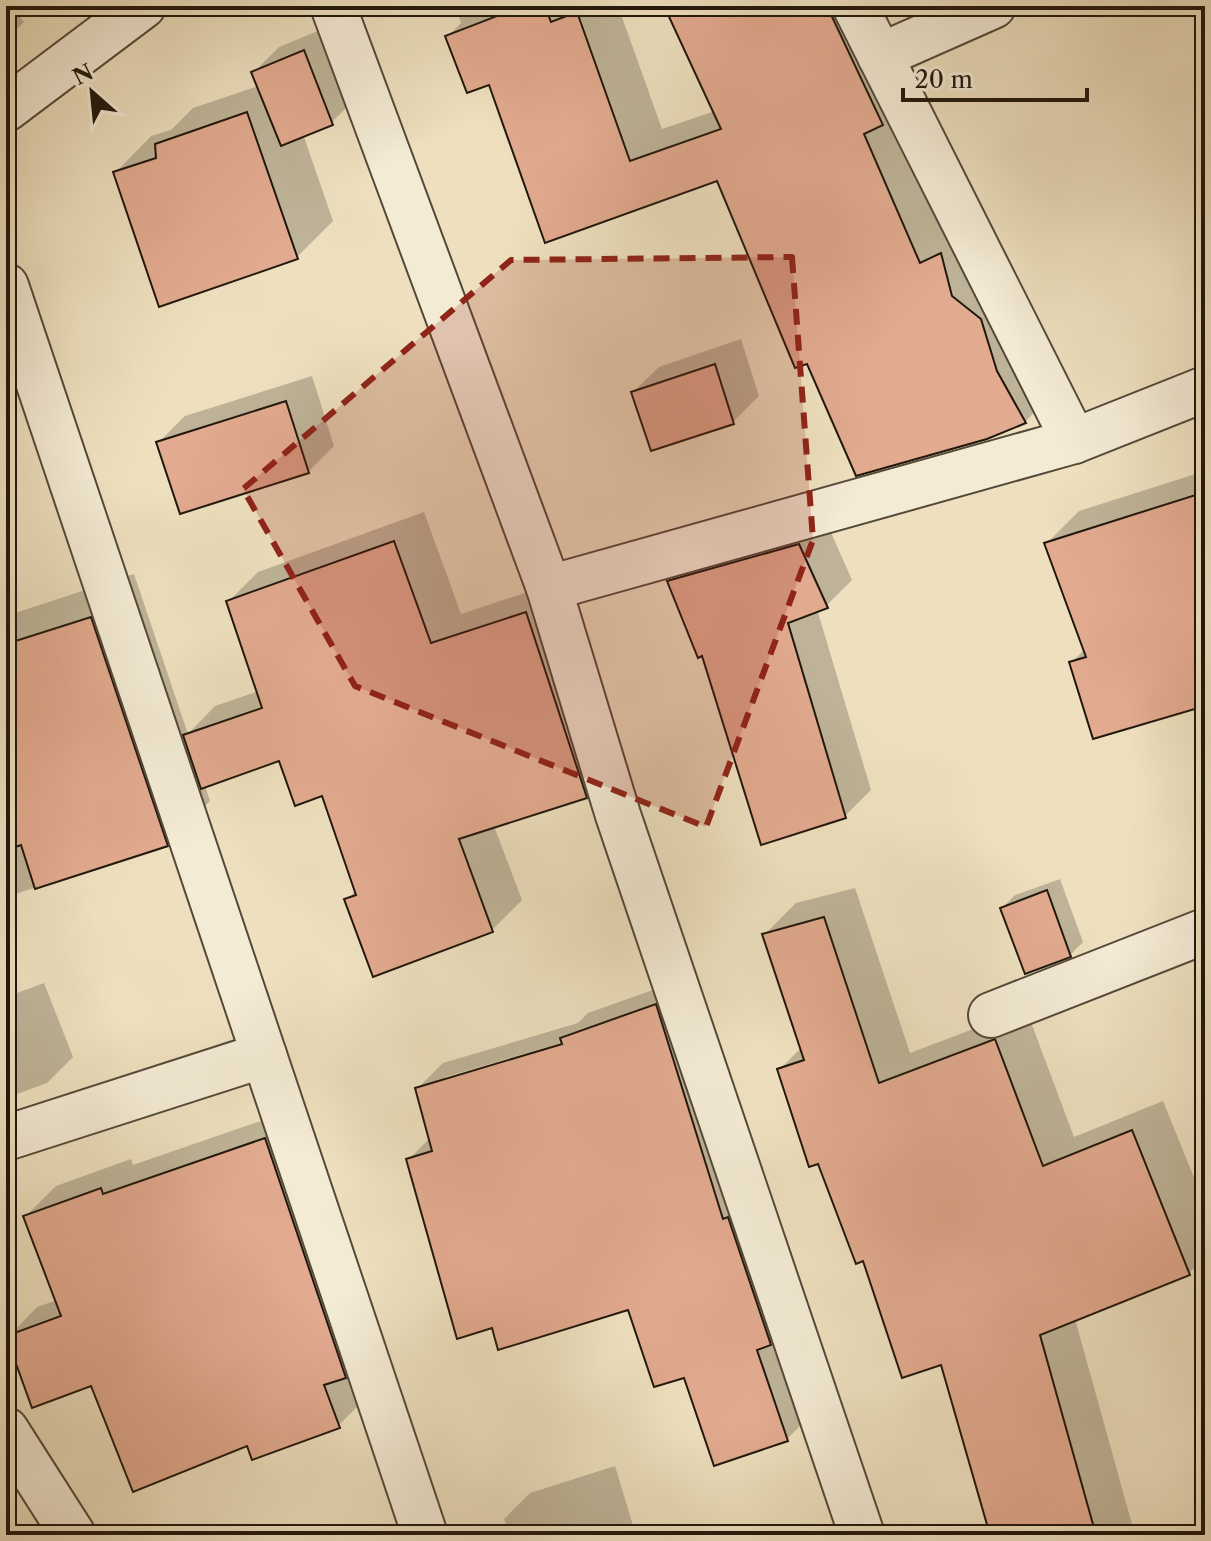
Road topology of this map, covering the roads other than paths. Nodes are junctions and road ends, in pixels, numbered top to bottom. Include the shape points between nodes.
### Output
1 (143, 6) edge
2 (333, 6) edge
3 (855, 6) edge
4 (993, 6) edge
5 (880, 56) junction
6 (6, 109) edge
7 (6, 286) edge
8 (1205, 389) edge
9 (1074, 441) junction
10 (549, 588) junction
11 (1205, 931) edge
12 (991, 1015) dead end
13 (264, 1055) junction
14 (6, 1138) edge
15 (6, 1430) edge
16 (20, 1478) edge
17 (73, 1535) edge
18 (425, 1535) edge
19 (862, 1535) edge

1 - 6 street
2 - 10 street
3 - 5 street
4 - 5 street
5 - 9 street
7 - 13 street
8 - 9 street
9 - 10 street
10 - 19 street via 618,815
11 - 12 street
13 - 14 street
13 - 18 street
15 - 16 street
16 - 17 street

